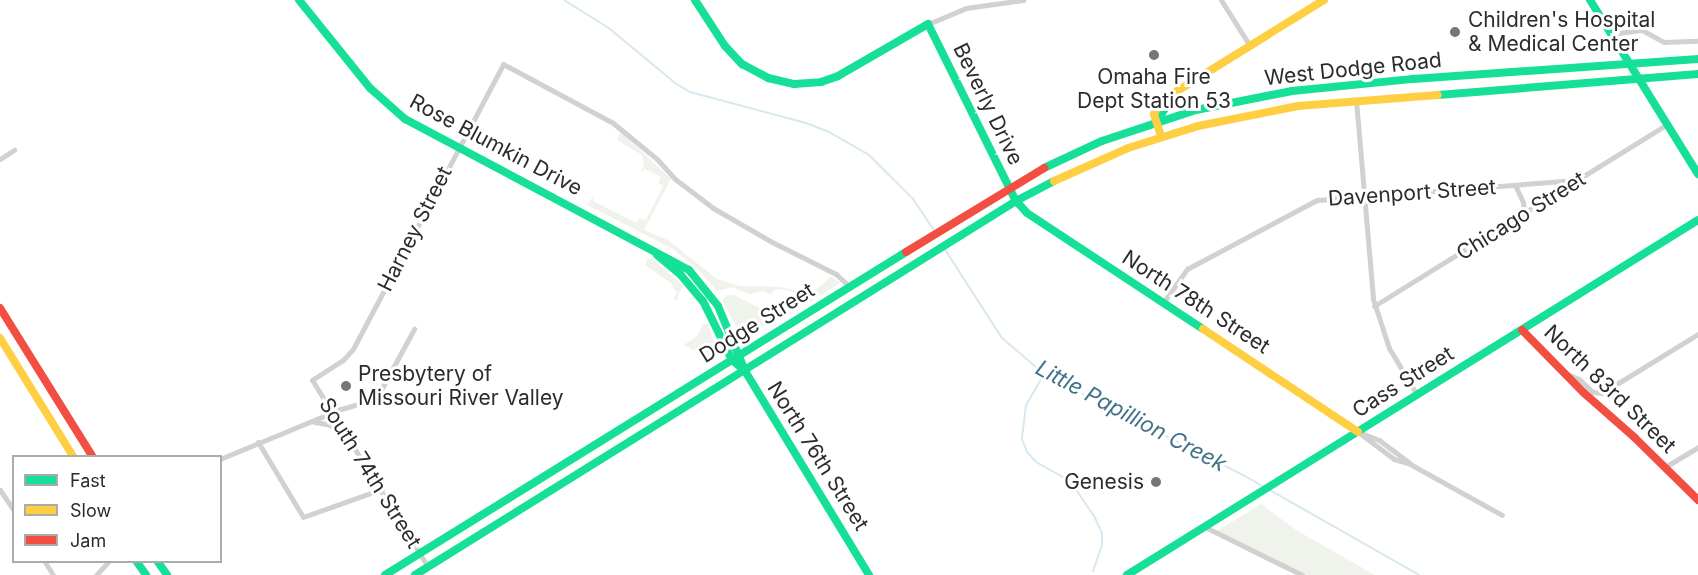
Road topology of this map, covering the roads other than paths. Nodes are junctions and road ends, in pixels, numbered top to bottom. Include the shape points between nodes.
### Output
1 (299, 0) edge
2 (695, 0) edge
3 (1023, 0) edge
4 (1221, 0) edge
5 (1324, 0) edge
6 (1590, 0) edge
7 (928, 24) junction
8 (1612, 34) junction
9 (1698, 41) edge
10 (1250, 46) junction
11 (1698, 59) edge
12 (1630, 64) junction
13 (1698, 74) edge
14 (1639, 78) junction
15 (1356, 100) junction
16 (1157, 121) junction
17 (1667, 124) junction
18 (1161, 136) junction
19 (457, 148) junction
20 (14, 150) dead end
21 (0, 159) edge
22 (1698, 174) edge
23 (1571, 184) junction
24 (1515, 185) junction
25 (1009, 188) junction
26 (1363, 196) junction
27 (1016, 201) junction
28 (1524, 214) junction
29 (1698, 220) edge
30 (647, 246) junction
31 (850, 287) junction
32 (1163, 303) junction
33 (1374, 306) junction
34 (0, 308) edge
35 (414, 329) dead end
36 (1522, 330) junction
37 (1698, 334) edge
38 (0, 338) edge
39 (740, 355) junction
40 (732, 360) junction
41 (745, 371) junction
42 (1565, 373) junction
43 (312, 380) joint
44 (1607, 390) junction
45 (1417, 395) junction
46 (1602, 410) junction
47 (332, 413) junction
48 (310, 422) junction
49 (344, 431) junction
50 (1358, 432) junction
51 (258, 442) junction
52 (1698, 447) edge
53 (72, 455) edge
54 (91, 455) edge
55 (222, 458) edge
56 (1665, 467) junction
57 (382, 489) junction
58 (0, 490) edge
59 (1698, 500) edge
60 (12, 508) edge
61 (1502, 515) dead end
62 (1205, 527) junction
63 (420, 554) junction
64 (106, 563) edge
65 (428, 567) junction
66 (96, 575) edge
67 (385, 575) edge
68 (415, 575) edge
69 (869, 575) edge
70 (1127, 575) edge
71 (1302, 575) edge

1 - 19 main road, Rose Blumkin Drive via 384,102
2 - 7 main road via 733,56 768,78 794,84 838,76
3 - 7 street via 966,8
4 - 10 street
5 - 10 main road
6 - 8 main road
7 - 25 main road, Beverly Drive
8 - 9 street via 1642,30 1664,42
8 - 12 main road
10 - 16 main road via 1179,90
11 - 12 main road, West Dodge Road
12 - 14 main road
12 - 16 main road, West Dodge Road via 1313,89 1233,101
13 - 14 main road, West Dodge Road
14 - 15 main road, West Dodge Road
14 - 17 main road
15 - 18 main road, West Dodge Road via 1258,112
15 - 26 street
16 - 18 main road
16 - 25 main road, Dodge Street via 1083,149
17 - 22 main road
17 - 23 street, Chicago Street
18 - 27 main road, Dodge Street via 1087,165
19 - 30 main road, Rose Blumkin Drive
19 - 31 street, Harney Street via 503,64 613,123 718,212 836,274
19 - 43 street, Harney Street via 353,350
20 - 21 street
23 - 24 street, Davenport Street via 1565,181
23 - 28 street, Chicago Street
24 - 26 street, Davenport Street
24 - 28 street, Davenport Street
25 - 27 main road, Beverly Drive
25 - 31 main road, Dodge Street
26 - 32 street, Davenport Street via 1312,201 1209,256 1187,269
26 - 33 street
27 - 32 main road, North 78th Street via 1038,222
27 - 41 main road, Dodge Street
28 - 33 street, Chicago Street
29 - 36 main road, Cass Street
30 - 39 main road, Rose Blumkin Drive via 681,264 704,285
30 - 40 main road, Rose Blumkin Drive via 696,291
31 - 39 main road, Dodge Street
32 - 50 main road, North 78th Street
33 - 45 street via 1389,348
34 - 54 main road
35 - 47 street via 376,399
36 - 42 main road, North 83rd Street
36 - 45 main road, Cass Street
37 - 44 street
38 - 53 main road
39 - 40 main road, Dodge Street
39 - 41 main road, Rose Blumkin Drive
40 - 41 main road, North 76th Street
40 - 63 main road, Dodge Street
41 - 65 main road, Dodge Street
41 - 69 main road, North 76th Street
42 - 44 street via 1580,379 1593,392
42 - 46 main road, North 83rd Street
43 - 47 street, South 74th Street
44 - 46 street via 1600,401
45 - 50 main road, Cass Street
46 - 56 main road, North 83rd Street
47 - 48 street
47 - 49 street, South 74th Street
48 - 49 street
48 - 51 street
49 - 57 street, South 74th Street
50 - 61 street via 1394,459
50 - 62 main road, Cass Street
51 - 55 street
51 - 57 street via 303,517
52 - 56 street
56 - 59 main road, North 83rd Street
57 - 63 street, South 74th Street
58 - 60 street
62 - 70 main road, Cass Street
62 - 71 street
63 - 65 street, South 74th Street
63 - 67 main road, Dodge Street
64 - 66 street
65 - 68 main road, Dodge Street

